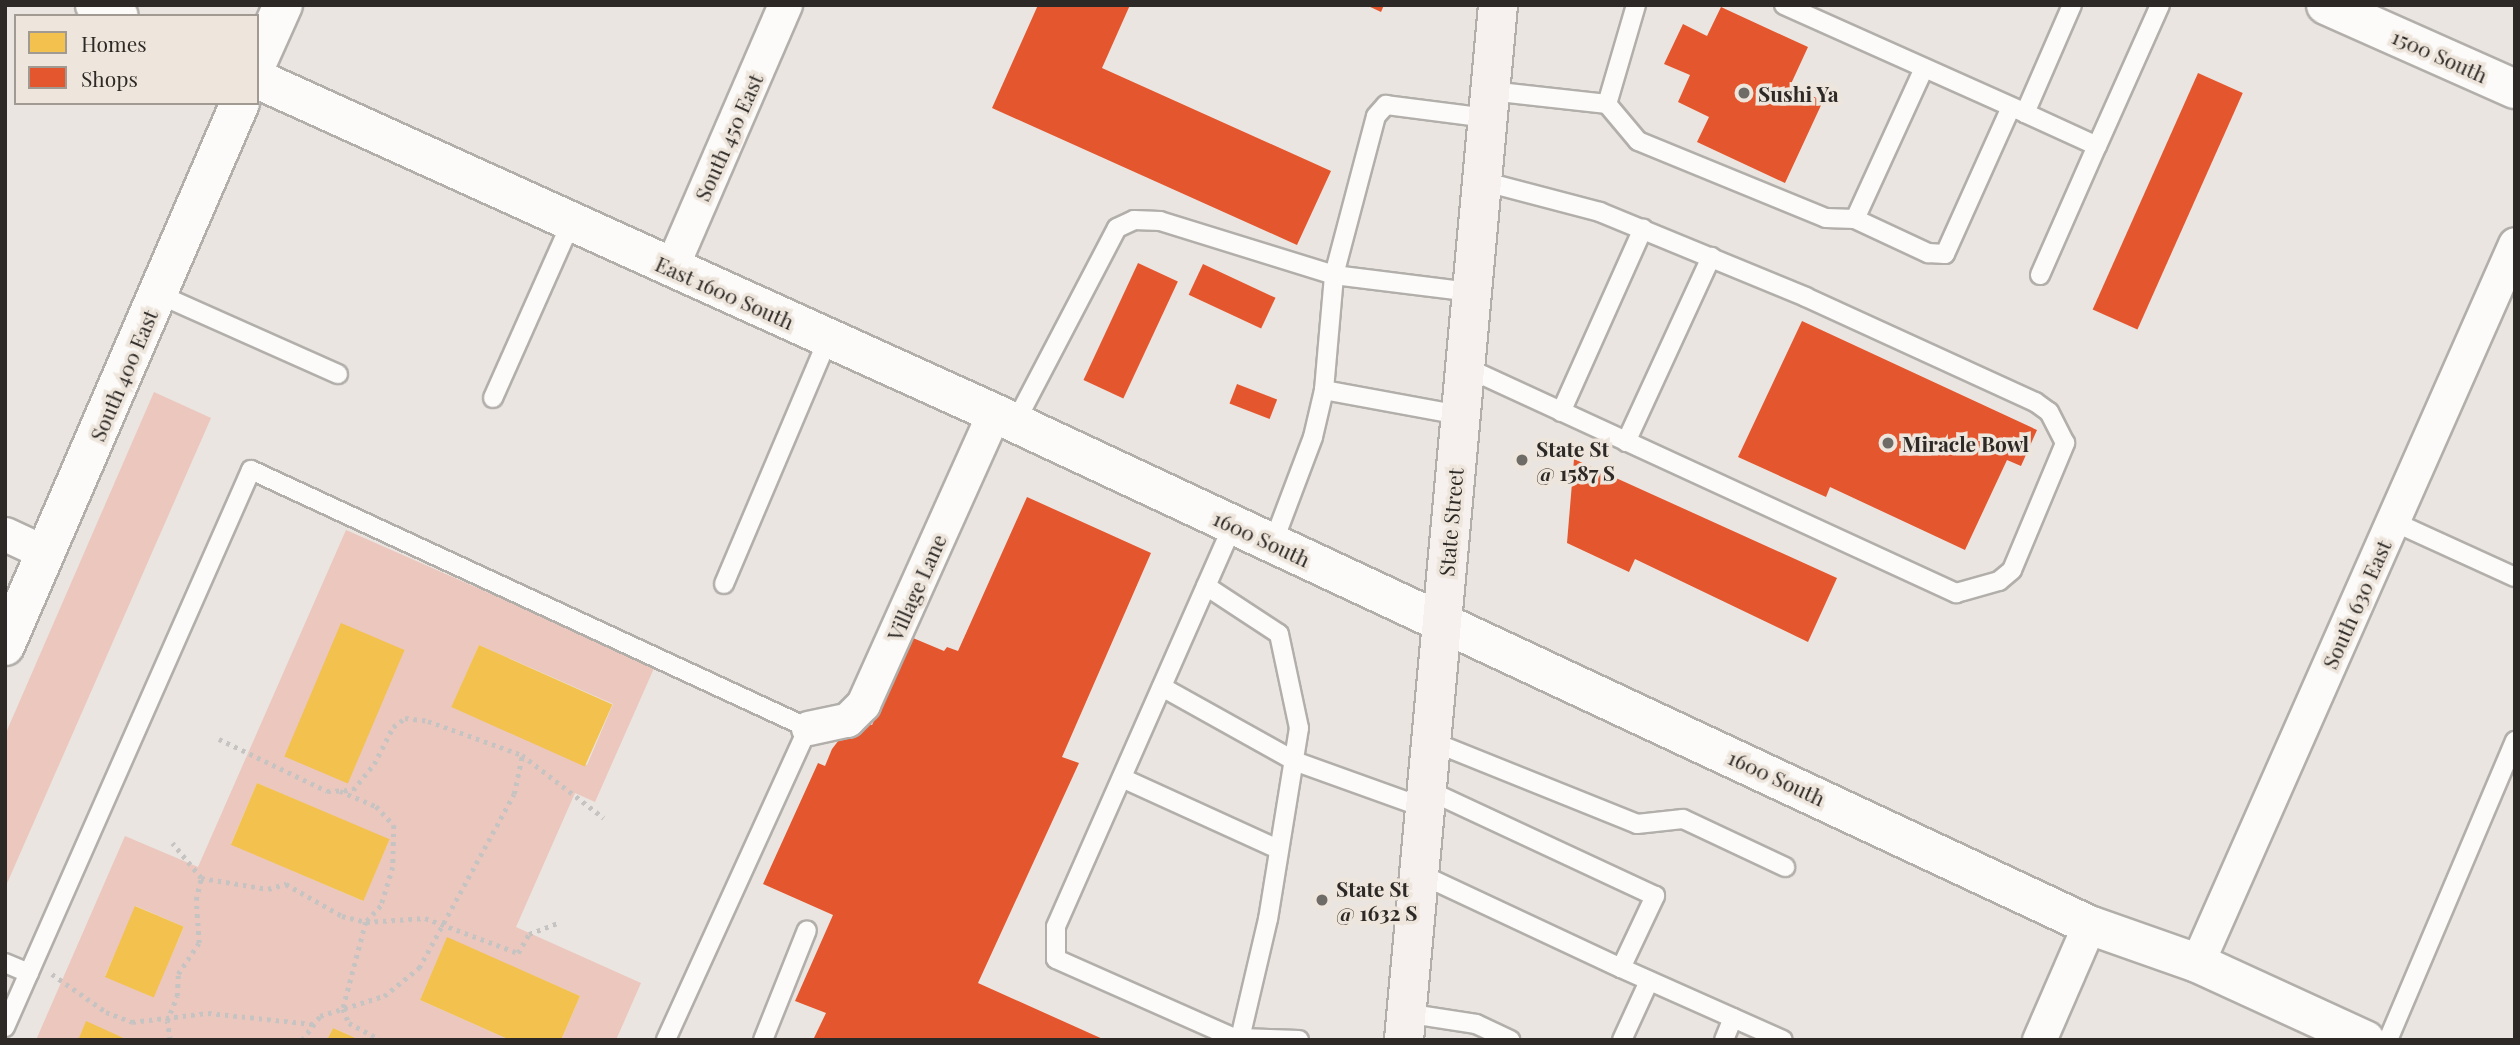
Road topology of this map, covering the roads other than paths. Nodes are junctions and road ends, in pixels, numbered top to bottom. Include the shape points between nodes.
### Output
1 (95, 5) edge
2 (283, 5) edge
3 (786, 5) edge
4 (1498, 5) edge
5 (1636, 5) edge
6 (1784, 5) edge
7 (2072, 5) edge
8 (2160, 5) edge
9 (2334, 7) edge
10 (115, 14) edge
11 (259, 59) edge
12 (1923, 68) junction
13 (259, 80) edge
14 (2515, 89) edge
15 (1489, 104) junction
16 (1607, 104) junction
17 (239, 105) edge
18 (2018, 110) junction
19 (2097, 146) junction
20 (1482, 181) junction
21 (1855, 219) junction
22 (571, 223) junction
23 (1643, 229) junction
24 (2515, 244) edge
25 (1711, 257) junction
26 (671, 268) junction
27 (1334, 275) junction
28 (2040, 275) dead end
29 (1469, 292) junction
30 (158, 294) junction
31 (828, 339) junction
32 (1465, 367) junction
33 (338, 374) dead end
34 (1324, 390) junction
35 (493, 398) dead end
36 (1560, 412) junction
37 (1460, 415) junction
38 (1004, 418) junction
39 (1626, 442) junction
40 (1192, 505) joint
41 (2392, 521) junction
42 (1233, 524) junction
43 (5, 534) edge
44 (1273, 543) junction
45 (46, 553) junction
46 (2515, 577) edge
47 (724, 584) dead end
48 (1206, 586) junction
49 (1441, 622) junction
50 (5, 646) edge
51 (1162, 687) junction
52 (808, 728) junction
53 (1431, 741) junction
54 (2515, 741) edge
55 (1297, 762) junction
56 (1122, 778) junction
57 (1425, 798) junction
58 (1278, 849) junction
59 (1785, 867) dead end
60 (1418, 873) junction
61 (2089, 925) junction
62 (807, 930) dead end
63 (5, 963) edge
64 (2197, 963) junction
65 (32, 967) junction
66 (1621, 968) junction
67 (1649, 981) junction
68 (10, 1002) edge
69 (1734, 1018) junction
70 (1405, 1026) edge
71 (5, 1027) edge
72 (1239, 1039) edge
73 (666, 1040) edge
74 (763, 1040) edge
75 (1299, 1040) edge
76 (1511, 1040) edge
77 (1622, 1040) edge
78 (1724, 1040) edge
79 (1783, 1040) edge
80 (2039, 1040) edge
81 (2365, 1040) edge
82 (2388, 1040) edge

1 - 10 street
2 - 11 street
3 - 26 street, South 450 East
4 - 15 main road, State Street
5 - 16 lane
6 - 12 lane
7 - 18 lane
8 - 19 lane
9 - 14 street, 1500 South
12 - 18 lane
12 - 21 lane
13 - 22 street, East 1600 South
15 - 16 lane
15 - 20 main road, State Street
15 - 27 lane via 1386,105 1376,116
16 - 21 lane via 1638,141 1826,218
17 - 30 street, South 400 East
18 - 19 lane
18 - 21 lane via 1945,254 1928,253
19 - 28 lane
20 - 23 lane via 1600,212
20 - 29 main road, State Street
22 - 26 street, East 1600 South
22 - 35 lane
23 - 25 lane
23 - 36 lane
24 - 41 street, South 630 East
25 - 39 lane
25 - 39 lane via 2049,412 2065,443 2019,559 1999,581 1956,593
26 - 31 street, East 1600 South
27 - 29 lane
27 - 34 lane
27 - 38 lane via 1160,220 1134,220 1116,228
29 - 32 main road, State Street
30 - 33 lane
30 - 45 street, South 400 East
31 - 38 street, East 1600 South
31 - 47 lane
32 - 36 lane
32 - 37 main road, State Street
34 - 37 lane
34 - 44 lane via 1313,437
36 - 39 lane
37 - 49 main road, State Street
38 - 40 street, East 1600 South
38 - 52 street, Village Lane via 863,704 848,720
40 - 42 street, 1600 South
41 - 46 lane
41 - 64 street, South 630 East
42 - 44 street, 1600 South
42 - 48 lane
43 - 45 street
44 - 49 street, 1600 South
45 - 50 street, South 400 East
48 - 51 lane
48 - 55 lane via 1279,634 1300,728
49 - 53 main road, State Street
49 - 61 street, 1600 South
51 - 55 lane
51 - 56 lane
52 - 65 lane via 251,470
52 - 73 lane
53 - 57 main road, State Street
53 - 59 lane via 1637,824 1683,819
54 - 82 lane
55 - 57 lane
55 - 58 lane
56 - 58 lane
56 - 72 lane via 1056,927 1056,959
57 - 60 main road, State Street
57 - 66 lane via 1655,896
58 - 72 lane via 1268,919
60 - 66 lane
60 - 70 main road, State Street
61 - 64 street, 1600 South
61 - 80 street
62 - 74 lane
63 - 65 lane
64 - 81 street, 1600 South
65 - 68 lane
66 - 67 lane
67 - 69 lane
67 - 77 lane
68 - 71 lane
69 - 78 lane
69 - 79 lane
70 - 76 lane via 1476,1024
72 - 75 lane

